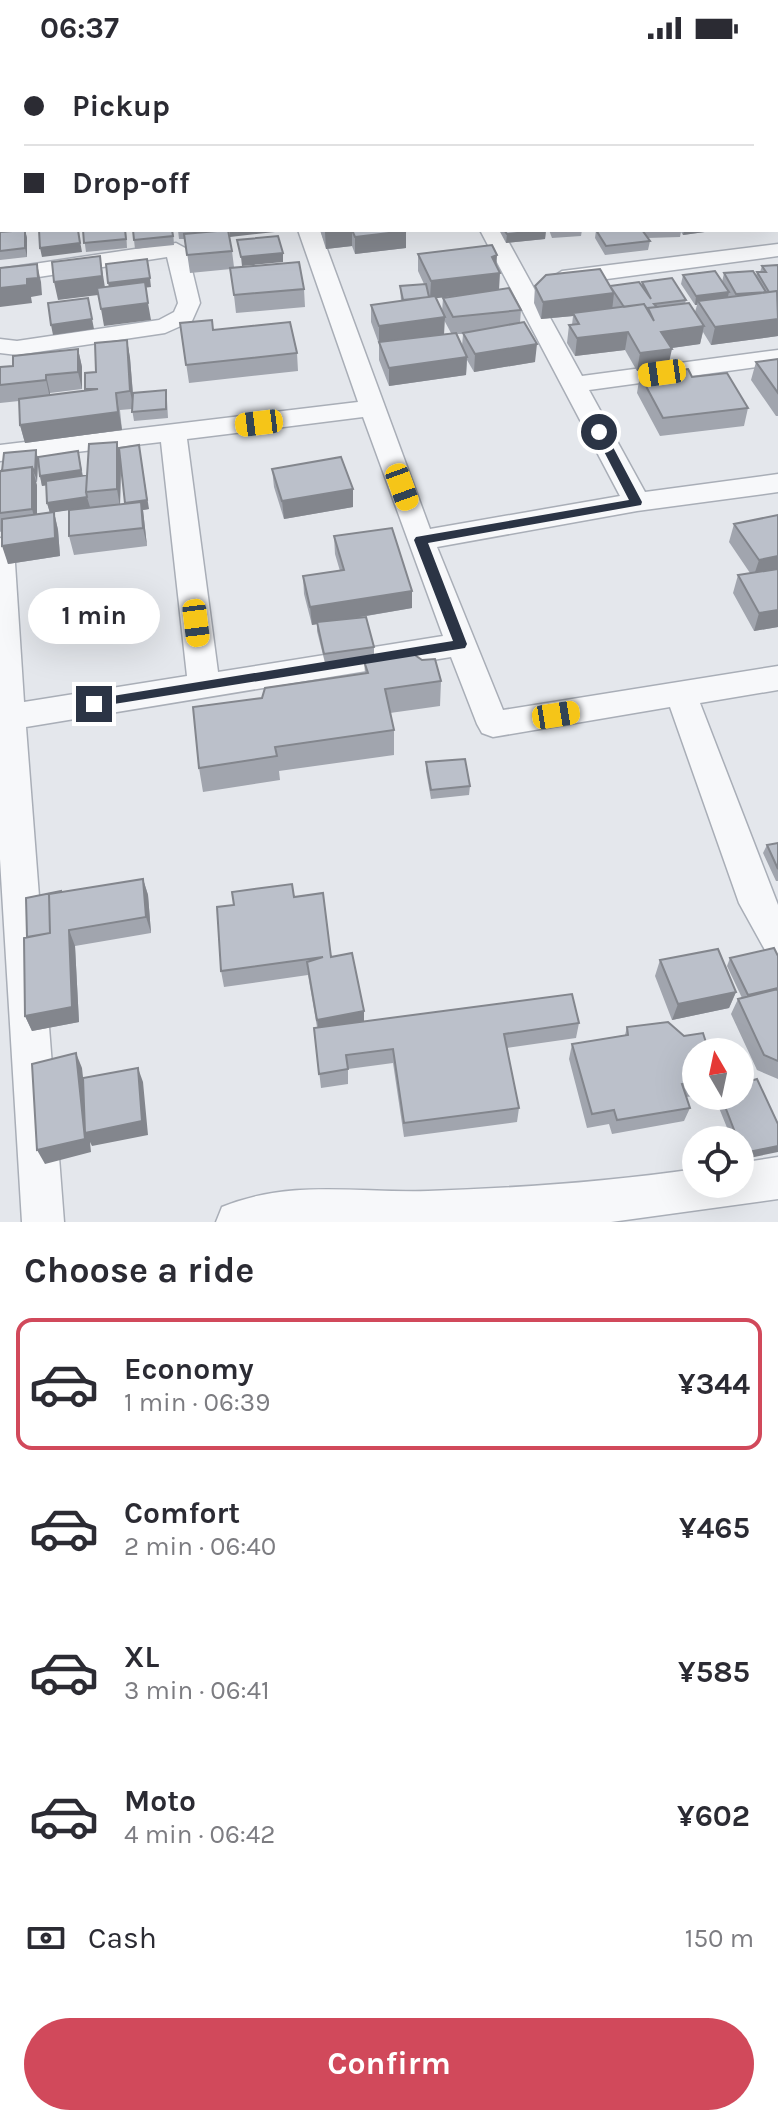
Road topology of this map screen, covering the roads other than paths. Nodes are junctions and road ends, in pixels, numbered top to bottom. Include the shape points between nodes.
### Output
1 (310, 232) edge
2 (492, 232) edge
3 (778, 250) edge
4 (0, 276) edge
5 (520, 284) junction
6 (0, 346) edge
7 (778, 357) edge
8 (574, 385) junction
9 (374, 408) junction
10 (173, 433) junction
11 (0, 453) edge
12 (778, 483) edge
13 (637, 502) junction
14 (420, 540) junction
15 (0, 548) edge
16 (461, 644) junction
17 (778, 678) edge
18 (204, 686) junction
19 (682, 696) junction
20 (11, 717) junction
21 (778, 938) edge
22 (778, 1178) edge
23 (754, 1182) edge
24 (682, 1192) edge
25 (43, 1222) edge
26 (237, 1222) edge

1 - 9 street
2 - 5 street
3 - 5 street
4 - 6 street via 176,249 189,303 184,316 165,326 17,348
5 - 8 street
7 - 8 street
8 - 13 street
9 - 10 street
9 - 14 street
10 - 11 street
10 - 18 street
12 - 13 street
13 - 14 street
14 - 16 street
15 - 20 street
16 - 18 street
16 - 19 street via 493,724
17 - 19 street
18 - 20 street
19 - 21 street via 757,903
20 - 25 street
22 - 23 street
24 - 26 street via 425,1212 301,1209

